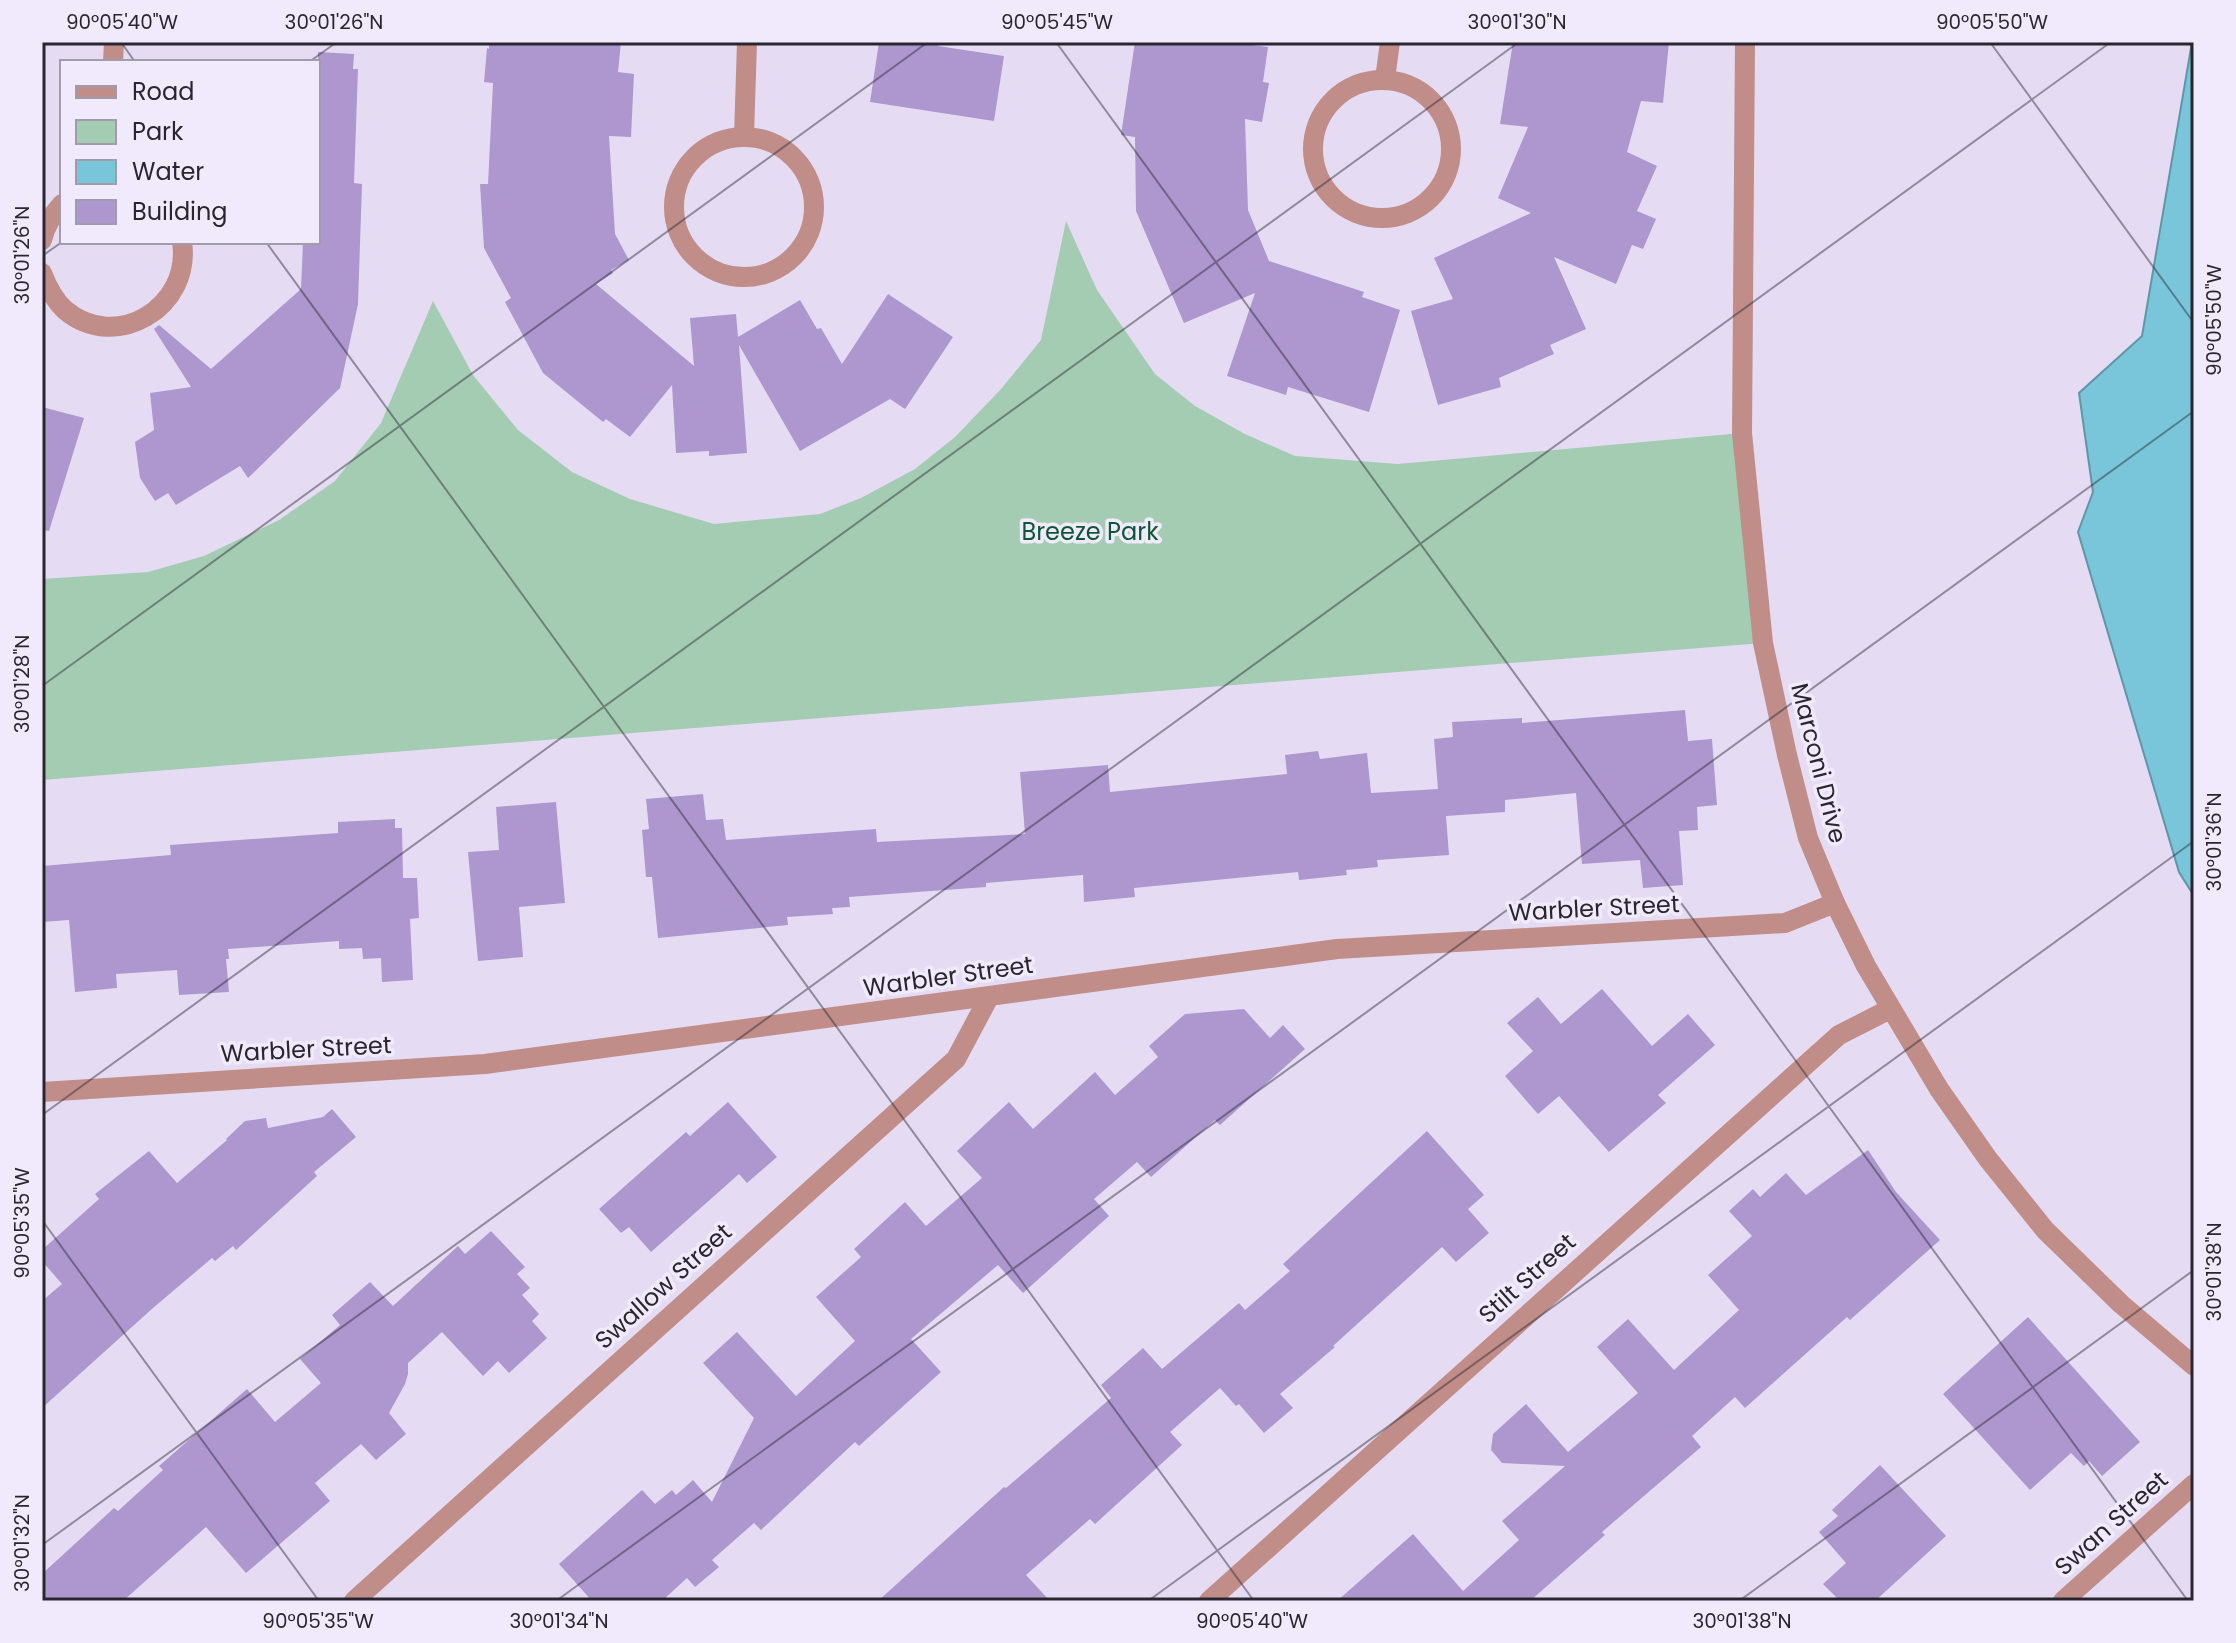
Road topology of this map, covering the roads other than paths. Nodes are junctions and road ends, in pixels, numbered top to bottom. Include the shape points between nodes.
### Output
1 (747, 42) edge
2 (1390, 42) edge
3 (1745, 42) edge
4 (1385, 79) junction
5 (744, 136) junction
6 (60, 206) edge
7 (42, 240) edge
8 (182, 244) edge
9 (42, 273) edge
10 (1835, 903) junction
11 (989, 997) junction
12 (1890, 1009) junction
13 (64, 1090) junction
14 (42, 1092) edge
15 (42, 1109) edge
16 (2194, 1366) edge
17 (2194, 1484) edge
18 (354, 1601) edge
19 (1209, 1601) edge
20 (2063, 1601) edge

1 - 5 street
2 - 4 street
3 - 10 street, Marconi Drive via 1742,433 1762,628 1808,838
4 - 4 street via 1345,90 1329,103 1313,140 1320,181 1332,198 1368,218 1409,213 1427,202 1449,168 1448,126 1439,108 1406,83
5 - 5 street via 702,150 676,185 673,203 679,237 689,252 734,277 752,277 785,265 808,237 813,220 813,194 793,155 762,138
6 - 7 street
8 - 9 street via 175,288 145,318 125,325 83,321 51,293
10 - 11 street, Warbler Street via 1785,923 1337,949
10 - 12 street, Marconi Drive
11 - 13 street, Warbler Street via 485,1064
11 - 18 street, Swallow Street via 956,1059
12 - 16 street, Marconi Drive via 1939,1089 2038,1221 2121,1304
12 - 19 street, Stilt Street via 1839,1035
13 - 14 street, Warbler Street
13 - 15 street
17 - 20 street, Swan Street

